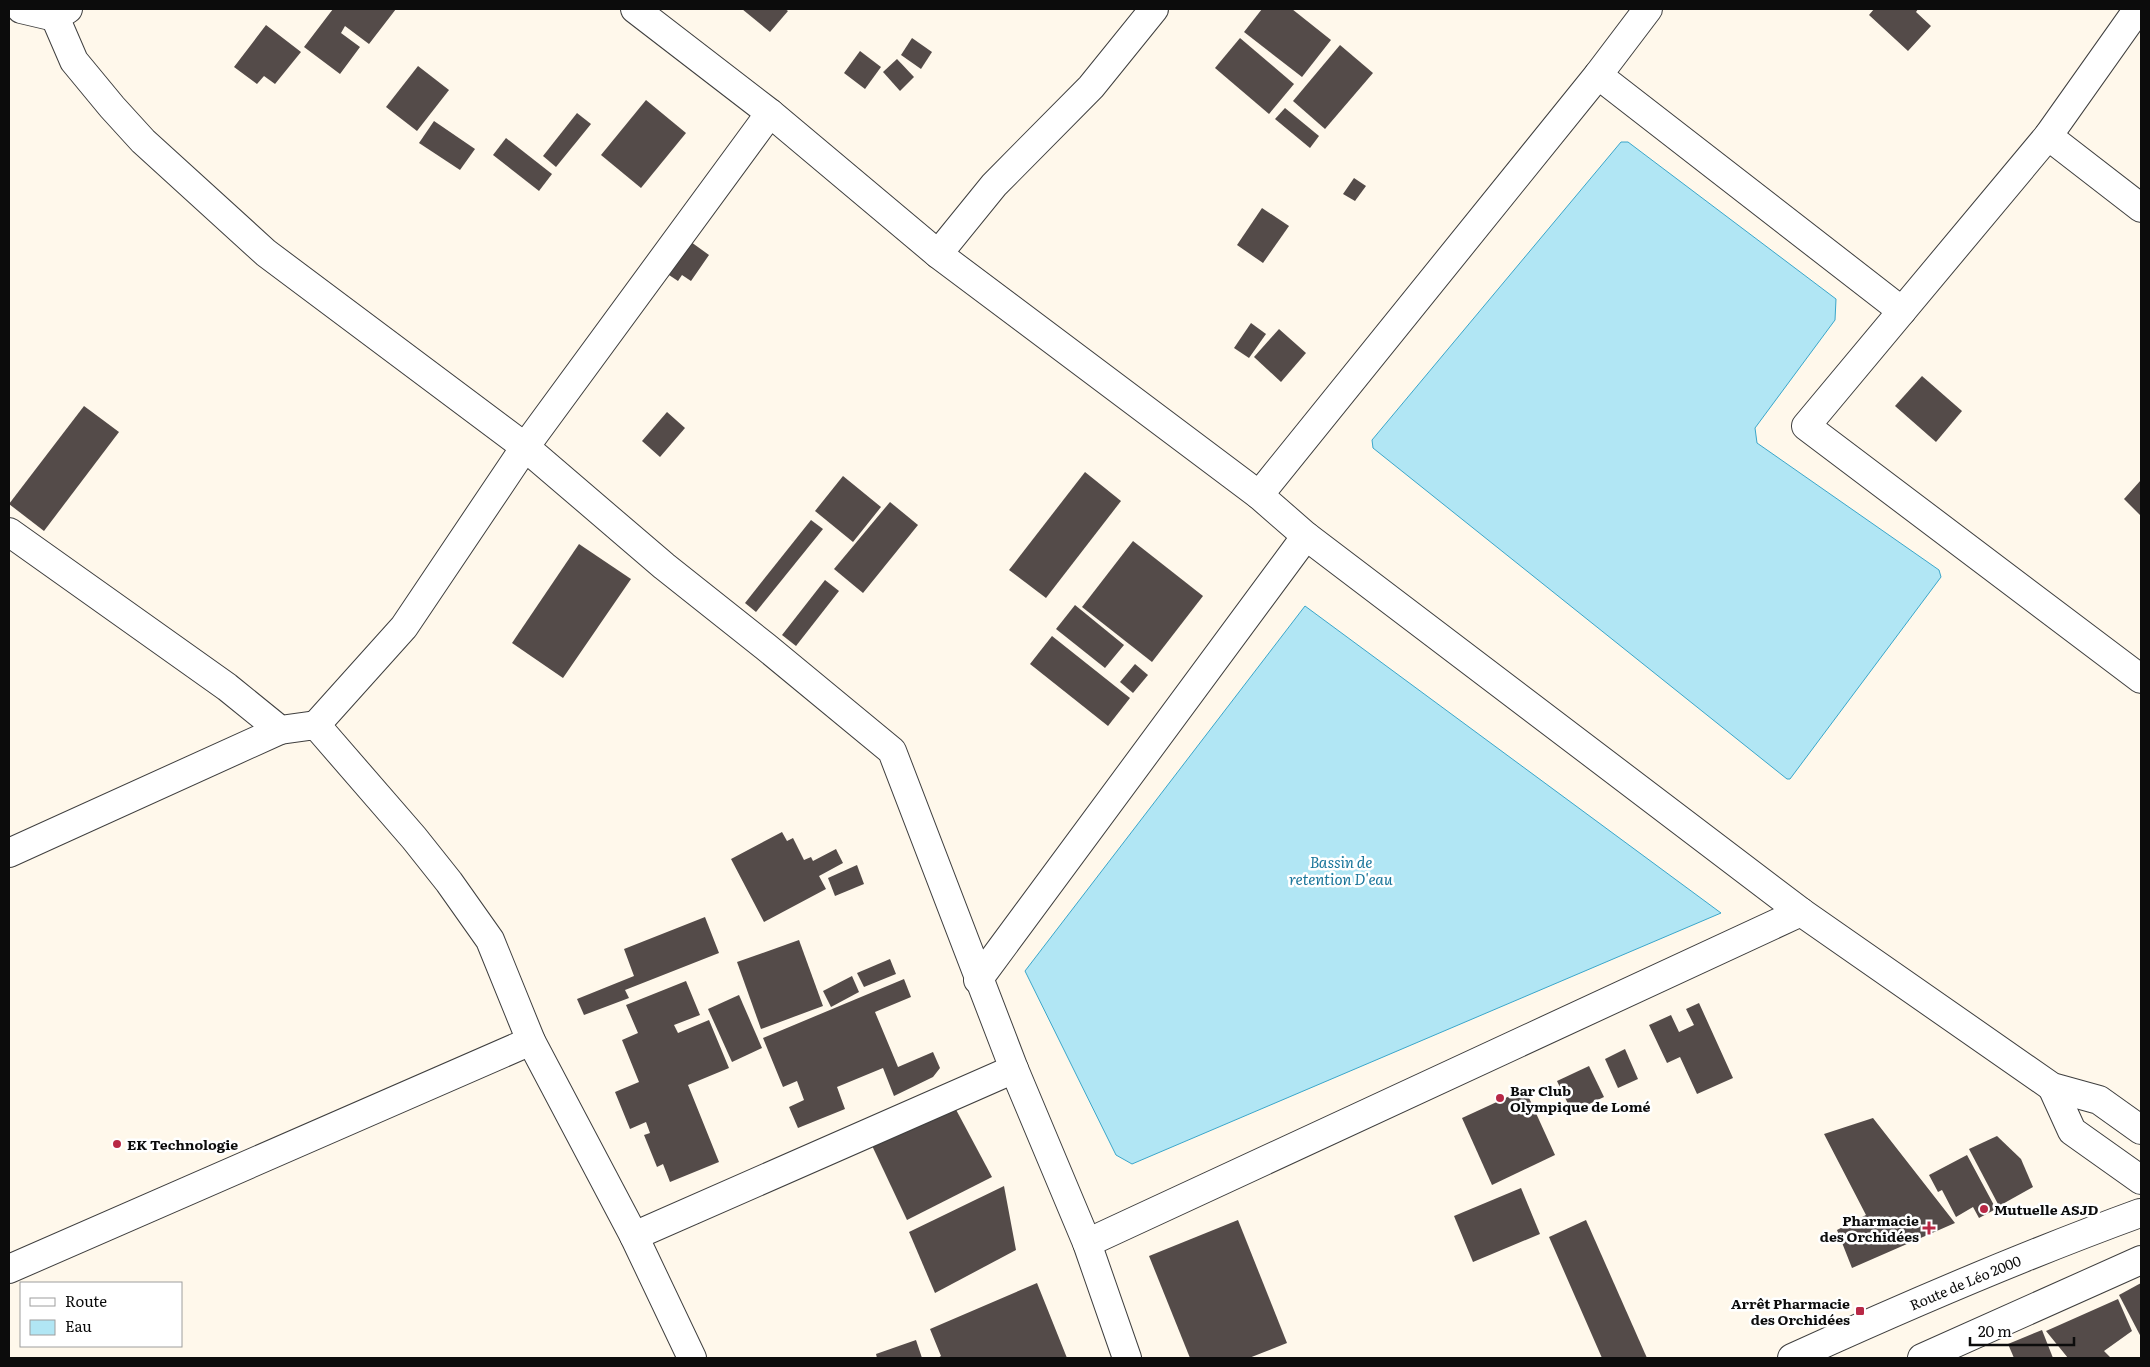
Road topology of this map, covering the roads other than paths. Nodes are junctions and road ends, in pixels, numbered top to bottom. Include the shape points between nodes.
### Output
1 (21, 9) edge
2 (635, 9) edge
3 (1154, 9) edge
4 (1648, 9) edge
5 (2138, 9) edge
6 (62, 13) edge
7 (1598, 75) junction
8 (770, 114) junction
9 (2048, 136) junction
10 (2141, 208) edge
11 (938, 254) junction
12 (1902, 311) junction
13 (525, 447) junction
14 (1258, 495) junction
15 (9, 532) edge
16 (1306, 536) junction
17 (2141, 679) edge
18 (316, 725) junction
19 (280, 730) junction
20 (9, 853) edge
21 (1801, 912) junction
22 (978, 980) junction
23 (531, 1041) junction
24 (1014, 1069) junction
25 (2052, 1087) junction
26 (2141, 1130) edge
27 (2141, 1180) edge
28 (2141, 1209) edge
29 (634, 1236) junction
30 (1087, 1244) junction
31 (2141, 1260) edge
32 (9, 1269) edge
33 (692, 1358) edge
34 (1127, 1358) edge
35 (1792, 1358) edge
36 (1922, 1358) edge

1 - 6 street
2 - 8 street
3 - 11 street via 1091,86 994,185
4 - 7 street
5 - 9 street
6 - 13 street via 74,61 143,141 266,253
7 - 12 street
7 - 14 street
8 - 11 street
8 - 13 street
9 - 10 street
9 - 12 street
11 - 14 street
12 - 17 street via 1806,426
13 - 18 street via 404,627
13 - 22 street via 664,566 892,751
14 - 16 street
15 - 19 street via 228,687
16 - 21 street
16 - 22 street
18 - 19 street
18 - 23 street via 414,838 490,940
19 - 20 street
21 - 25 street
21 - 30 street
22 - 24 street
23 - 29 street
23 - 32 street
24 - 29 street
24 - 30 street
25 - 26 street via 2100,1100
25 - 27 street via 2072,1131
28 - 35 street, Route de Léo 2000
29 - 33 street
30 - 34 street
31 - 36 street

